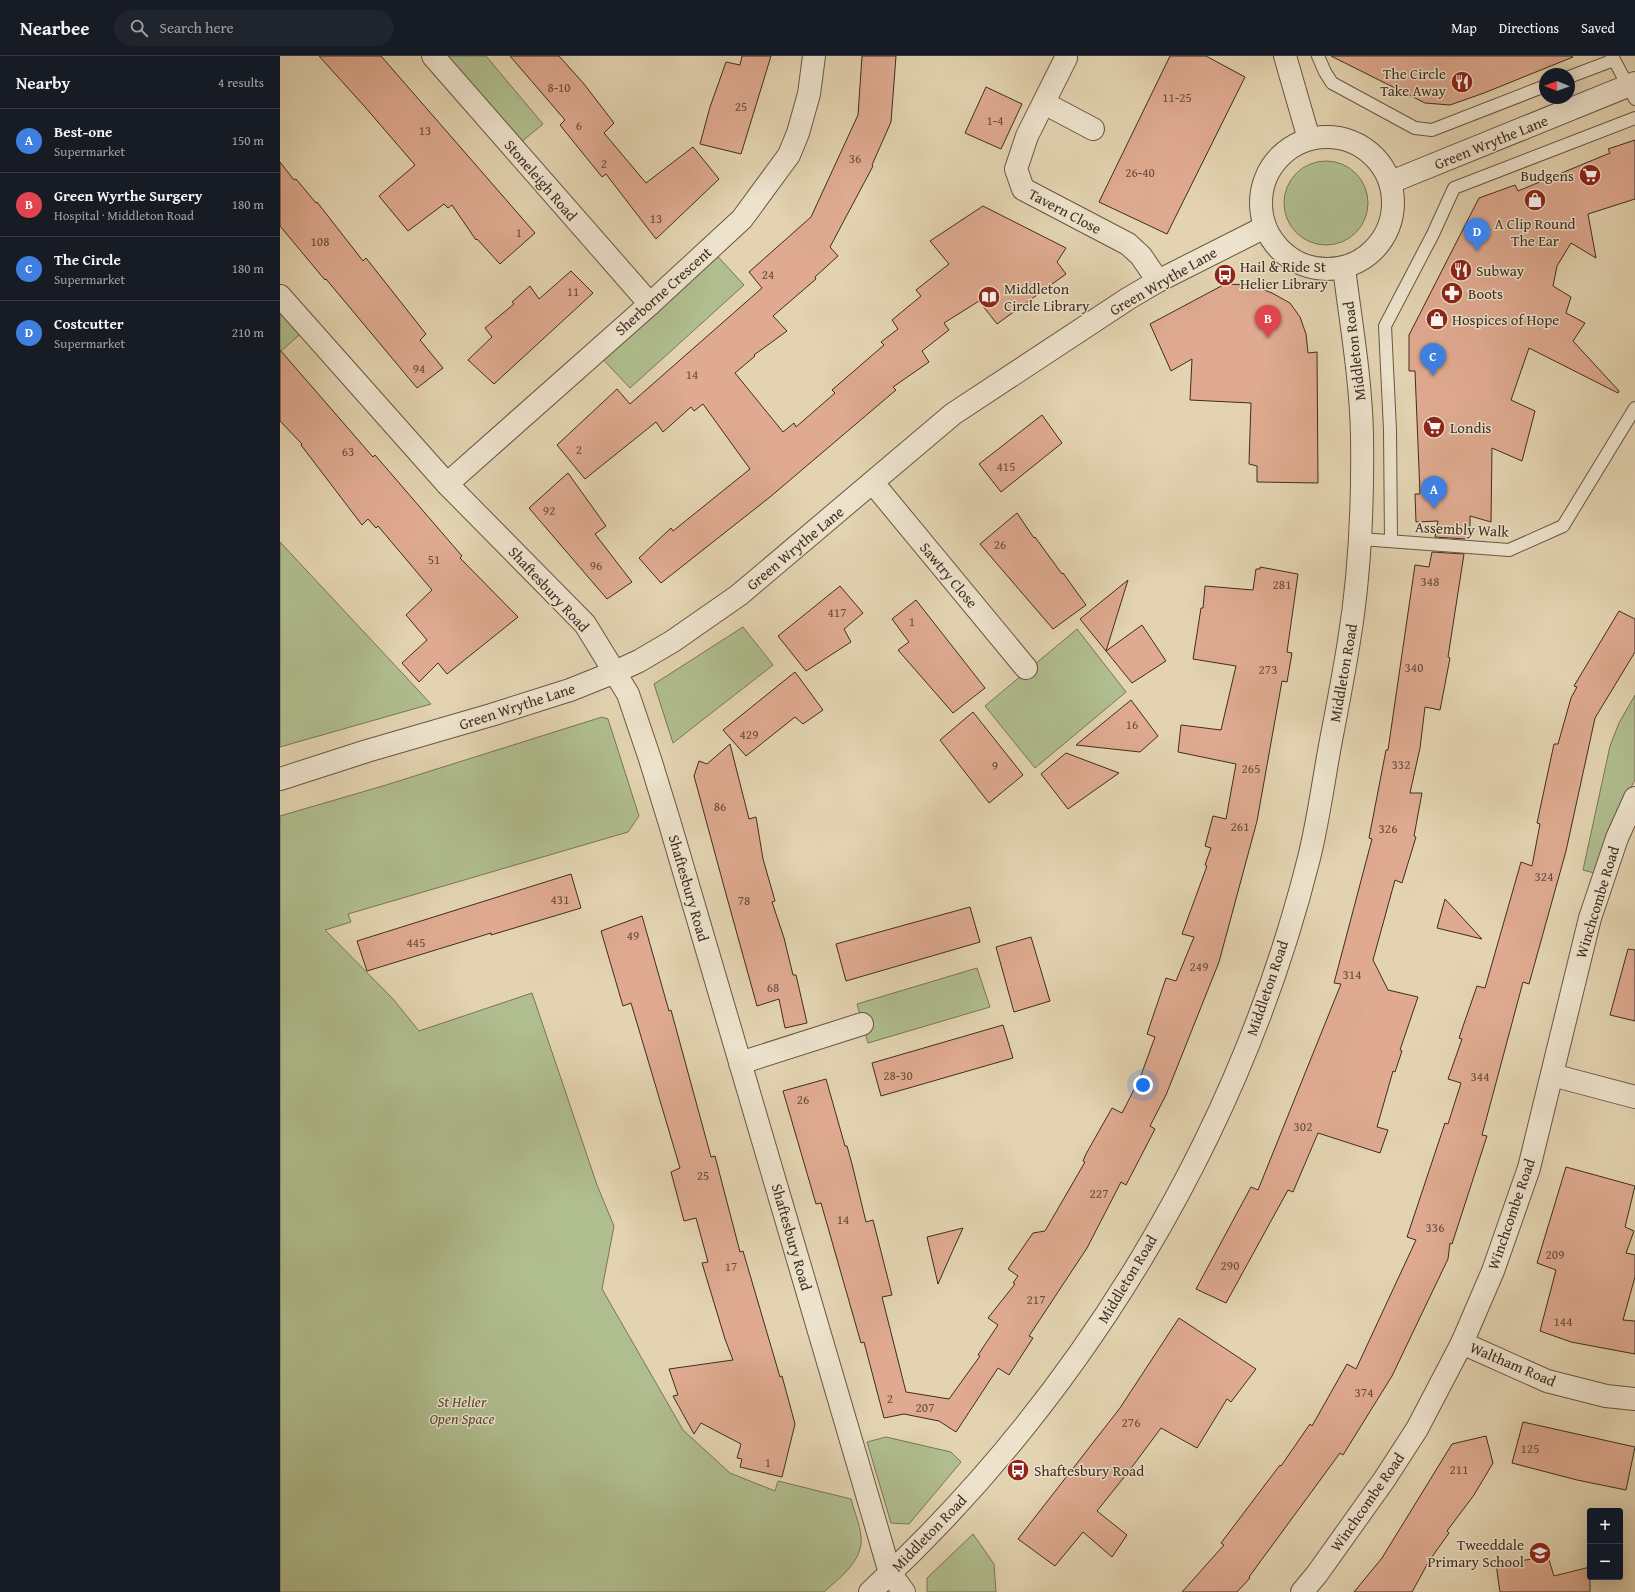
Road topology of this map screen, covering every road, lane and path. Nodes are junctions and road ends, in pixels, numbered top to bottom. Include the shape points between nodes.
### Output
1 (433, 56) edge
2 (814, 56) edge
3 (1285, 56) edge
4 (1318, 56) edge
5 (1066, 58) dead end
6 (1613, 58) edge
7 (1575, 74) edge
8 (1539, 88) edge
9 (1633, 89) edge
10 (1044, 104) junction
11 (1635, 118) edge
12 (1093, 129) dead end
13 (1309, 139) junction
14 (1391, 182) junction
15 (1265, 227) junction
16 (1344, 268) junction
17 (1158, 281) junction
18 (280, 296) edge
19 (650, 304) junction
20 (1635, 408) edge
21 (872, 482) junction
22 (447, 484) junction
23 (1360, 539) junction
24 (1391, 541) junction
25 (1026, 668) dead end
26 (615, 672) junction
27 (280, 779) edge
28 (1635, 798) edge
29 (862, 1024) dead end
30 (740, 1063) junction
31 (1552, 1075) junction
32 (1635, 1097) edge
33 (1462, 1343) junction
34 (1635, 1399) edge
35 (890, 1573) junction
36 (870, 1592) edge
37 (904, 1592) edge
38 (1302, 1592) edge

1 - 19 street, Stoneleigh Road
2 - 19 street, Sherborne Crescent via 809,94 789,155 742,219
3 - 13 street
4 - 8 lane via 1332,83 1415,128 1432,130
5 - 10 street, Tavern Close
6 - 7 lane
6 - 9 lane
9 - 14 street, Green Wrythe Lane
10 - 12 street
10 - 17 street, Tavern Close via 1027,136 1016,169 1023,189 1128,244 1141,256
11 - 24 lane via 1454,188 1385,326 1390,430
13 - 14 street via 1334,137 1361,146 1379,161
13 - 15 street via 1286,151 1264,182 1261,197
14 - 16 street via 1394,204 1390,225 1380,245 1364,259
15 - 16 street via 1275,244 1289,258 1305,266 1324,270
15 - 17 street, Green Wrythe Lane
16 - 23 street, Middleton Road via 1361,403
17 - 21 street, Green Wrythe Lane via 953,414
18 - 22 street, Shaftesbury Road
19 - 22 street, Sherborne Crescent
20 - 24 lane, Assembly Walk via 1563,526 1510,550
21 - 25 street, Sawtry Close
21 - 26 street, Green Wrythe Lane via 739,595 673,641
22 - 26 street, Shaftesbury Road via 585,624
23 - 24 lane, Assembly Walk
23 - 35 street, Middleton Road via 1350,639 1309,856 1266,996 1226,1096 1184,1183 1136,1269 1077,1358 983,1476
26 - 27 street, Green Wrythe Lane via 570,690 498,713
26 - 30 street, Shaftesbury Road via 628,694 650,759
28 - 31 street, Winchcombe Road via 1617,838 1590,918
29 - 30 street
30 - 35 street, Shaftesbury Road
31 - 32 street
31 - 33 street, Winchcombe Road via 1529,1168 1493,1271
33 - 34 street, Waltham Road via 1547,1381 1606,1396
33 - 38 street, Winchcombe Road via 1416,1429 1384,1480
35 - 36 street, Middleton Road
35 - 37 street, Shaftesbury Road

